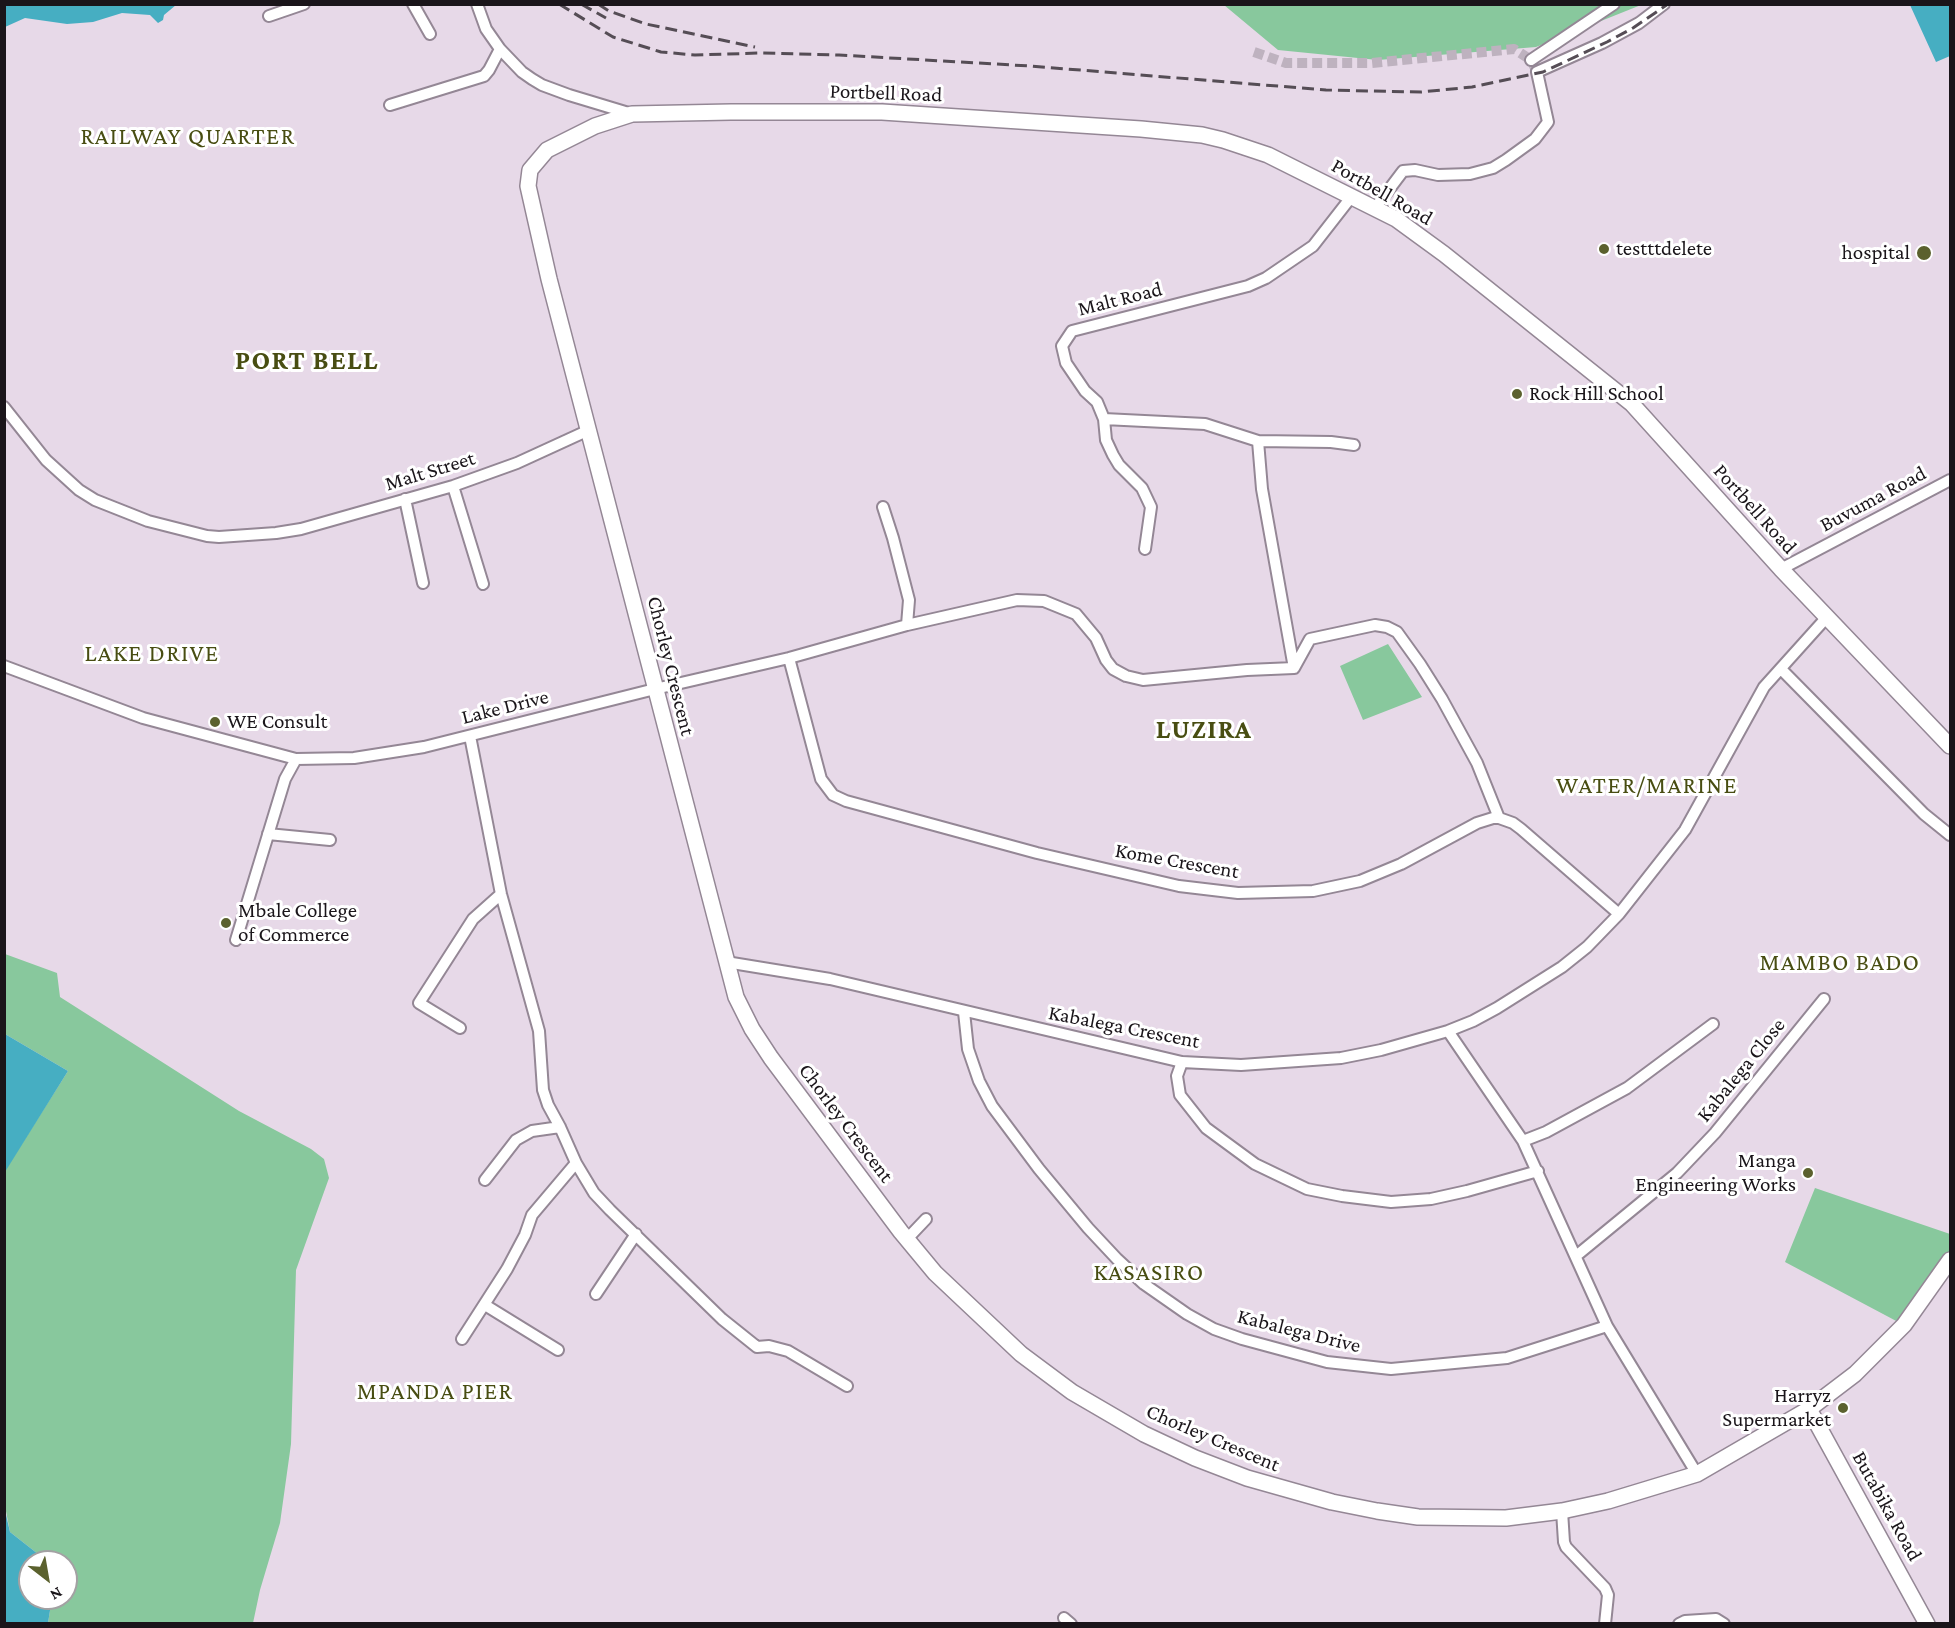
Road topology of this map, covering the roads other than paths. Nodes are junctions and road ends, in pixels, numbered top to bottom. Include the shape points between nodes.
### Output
1 (304, 4) edge
2 (413, 4) edge
3 (477, 4) edge
4 (1614, 4) edge
5 (1664, 4) edge
6 (269, 16) dead end
7 (430, 34) dead end
8 (500, 49) junction
9 (1531, 60) dead end
10 (390, 105) dead end
11 (632, 114) junction
12 (1352, 196) junction
13 (1375, 208) junction
14 (4, 407) edge
15 (1104, 418) junction
16 (589, 430) junction
17 (1258, 441) junction
18 (1354, 445) dead end
19 (1950, 480) edge
20 (453, 486) junction
21 (405, 499) junction
22 (883, 507) dead end
23 (1145, 549) dead end
24 (1781, 569) junction
25 (423, 583) dead end
26 (483, 584) dead end
27 (1827, 617) junction
28 (907, 625) junction
29 (789, 658) junction
30 (4, 666) edge
31 (1294, 669) junction
32 (1780, 669) junction
33 (655, 689) junction
34 (470, 736) junction
35 (1950, 746) edge
36 (296, 759) junction
37 (1499, 818) junction
38 (268, 834) junction
39 (1950, 836) edge
40 (330, 840) dead end
41 (501, 894) junction
42 (1619, 914) junction
43 (236, 940) dead end
44 (726, 962) junction
45 (1824, 999) dead end
46 (964, 1012) junction
47 (1713, 1024) dead end
48 (460, 1028) dead end
49 (1448, 1031) junction
50 (1182, 1062) junction
51 (560, 1127) junction
52 (1523, 1141) junction
53 (576, 1163) junction
54 (1538, 1171) junction
55 (486, 1180) dead end
56 (926, 1220) dead end
57 (636, 1234) junction
58 (907, 1239) junction
59 (1576, 1256) junction
60 (1950, 1260) edge
61 (596, 1294) dead end
62 (485, 1305) junction
63 (1607, 1326) junction
64 (462, 1339) dead end
65 (558, 1350) dead end
66 (846, 1386) dead end
67 (1809, 1409) junction
68 (1697, 1474) junction
69 (1562, 1511) junction
70 (1605, 1623) edge
71 (1679, 1623) edge
72 (1724, 1623) edge
73 (1927, 1623) edge

1 - 6 street
2 - 7 street
3 - 8 street via 486,29
4 - 9 street
5 - 13 street via 1602,44 1537,72 1548,122 1535,139 1506,160 1470,174 1403,171
8 - 10 street via 484,76
8 - 11 street via 542,86
11 - 12 main road, Portbell Road via 882,112 1202,135 1268,155
11 - 16 main road, Chorley Crescent via 594,126 547,150 532,165 528,176 549,279
12 - 13 main road, Portbell Road
12 - 15 street, Malt Road via 1313,246 1256,283 1071,332 1062,346 1066,363 1085,392 1097,402
13 - 24 main road, Portbell Road via 1444,254 1632,405
14 - 21 street, Malt Street via 46,460 79,490 111,508 207,536 235,537 301,529
15 - 17 street via 1195,423
15 - 23 street, Malt Road via 1106,440 1113,456 1142,488 1151,507
16 - 20 street, Malt Street via 517,463
16 - 33 main road, Chorley Crescent
17 - 18 street
17 - 31 street via 1262,489
19 - 24 street, Buvuma Road
20 - 21 street, Malt Street
20 - 26 street
21 - 25 street
22 - 28 street via 909,600
24 - 27 main road, Portbell Road
27 - 32 street, Kabalega Crescent
27 - 35 main road, Portbell Road
28 - 29 street, Lake Drive
28 - 31 street, Lake Drive via 1017,600 1044,601 1077,614 1096,638 1110,666 1135,678
29 - 33 street, Lake Drive
29 - 37 street, Kome Crescent via 821,779 833,795 1037,853 1179,886 1225,892 1313,891 1360,881 1477,823
30 - 36 street, Lake Drive via 143,718
31 - 37 street via 1307,641 1315,637 1371,625 1397,632 1442,699 1477,763
32 - 39 street
32 - 42 street, Kabalega Crescent via 1764,687 1685,830
33 - 34 street, Lake Drive
33 - 44 main road, Chorley Crescent
34 - 36 street, Lake Drive via 354,758
34 - 41 street
36 - 38 street via 285,779
37 - 42 street via 1521,829
38 - 40 street
38 - 43 street
41 - 48 street via 473,920 419,1003
41 - 51 street via 539,1030 543,1090
42 - 49 street, Kabalega Crescent via 1587,947 1554,972 1497,1008
44 - 46 street, Kabalega Crescent via 830,979
44 - 58 main road, Chorley Crescent via 736,997 761,1044
45 - 59 street, Kabalega Close via 1730,1115 1677,1173
46 - 50 street, Kabalega Crescent
46 - 63 street, Kabalega Drive via 968,1049 979,1081 992,1107 1033,1161 1117,1259 1164,1300 1214,1329 1327,1362 1391,1369 1507,1358
47 - 52 street via 1627,1088
49 - 50 street, Kabalega Crescent via 1341,1058 1240,1065
49 - 52 street
50 - 54 street via 1177,1076 1180,1095 1206,1128 1255,1164 1307,1189 1391,1202 1431,1199
51 - 53 street
51 - 55 street via 532,1131 516,1140
52 - 54 street
53 - 57 street via 594,1192
53 - 62 street via 532,1215
54 - 59 street
56 - 58 street
57 - 61 street
57 - 66 street via 722,1319 757,1347 788,1350
58 - 69 main road, Chorley Crescent via 935,1273 1021,1354 1072,1392 1195,1458 1283,1489 1418,1517 1506,1518
59 - 63 street
60 - 67 main road, Chorley Crescent via 1904,1325 1855,1374
62 - 64 street
62 - 65 street
63 - 68 street
67 - 68 main road, Chorley Crescent
67 - 73 main road, Butabika Road
68 - 69 main road, Chorley Crescent
69 - 70 street via 1566,1547 1608,1595
71 - 72 street via 1716,1619

